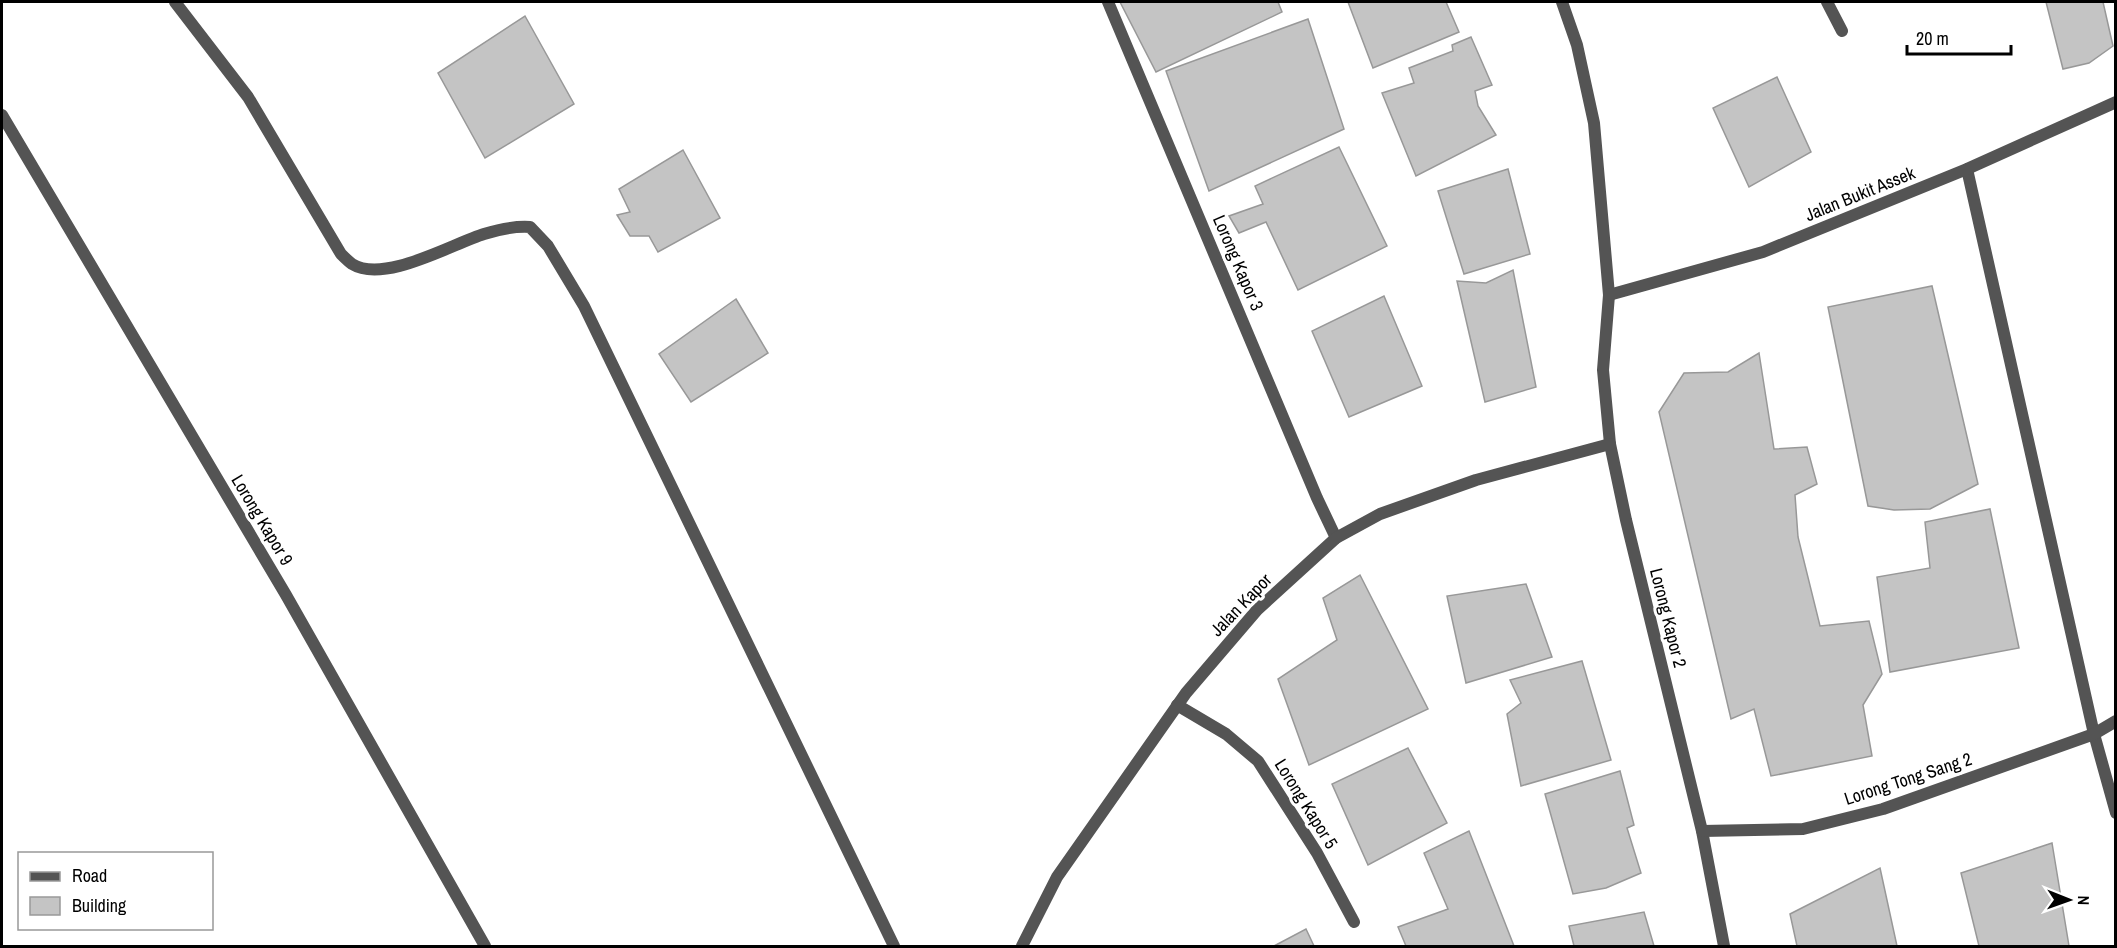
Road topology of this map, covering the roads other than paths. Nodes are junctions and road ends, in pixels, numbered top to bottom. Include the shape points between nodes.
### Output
1 (175, 2) edge
2 (1108, 2) edge
3 (1562, 2) edge
4 (1827, 2) edge
5 (1842, 31) dead end
6 (2115, 102) edge
7 (2, 115) edge
8 (1967, 169) junction
9 (1609, 295) junction
10 (1610, 444) junction
11 (1336, 538) junction
12 (1177, 705) junction
13 (2115, 721) edge
14 (2094, 734) junction
15 (2115, 813) edge
16 (1702, 831) junction
17 (1354, 922) dead end
18 (485, 946) edge
19 (894, 946) edge
20 (1022, 946) edge
21 (1724, 946) edge

1 - 19 street via 248,97 341,254 352,265 394,268 513,226 530,227 548,246 584,306
2 - 11 street, Lorong Kapor 3
3 - 9 street, Lorong Kapor 2 via 1577,45 1594,123
4 - 5 street
6 - 8 street, Jalan Bukit Assek
7 - 18 street, Lorong Kapor 9 via 286,596
8 - 9 street, Jalan Bukit Assek via 1763,252
8 - 14 street
9 - 10 street, Lorong Kapor 2 via 1603,370
10 - 11 street, Jalan Kapor via 1476,480 1380,514
10 - 16 street, Lorong Kapor 2
11 - 12 street, Jalan Kapor via 1257,610
12 - 17 street, Lorong Kapor 5 via 1226,734 1258,761 1317,853
12 - 20 street, Jalan Kapor via 1057,877
13 - 14 street, Lorong Tong Sang 2
14 - 15 street
14 - 16 street, Lorong Tong Sang 2 via 1882,809 1803,829
16 - 21 street, Lorong Kapor 2

